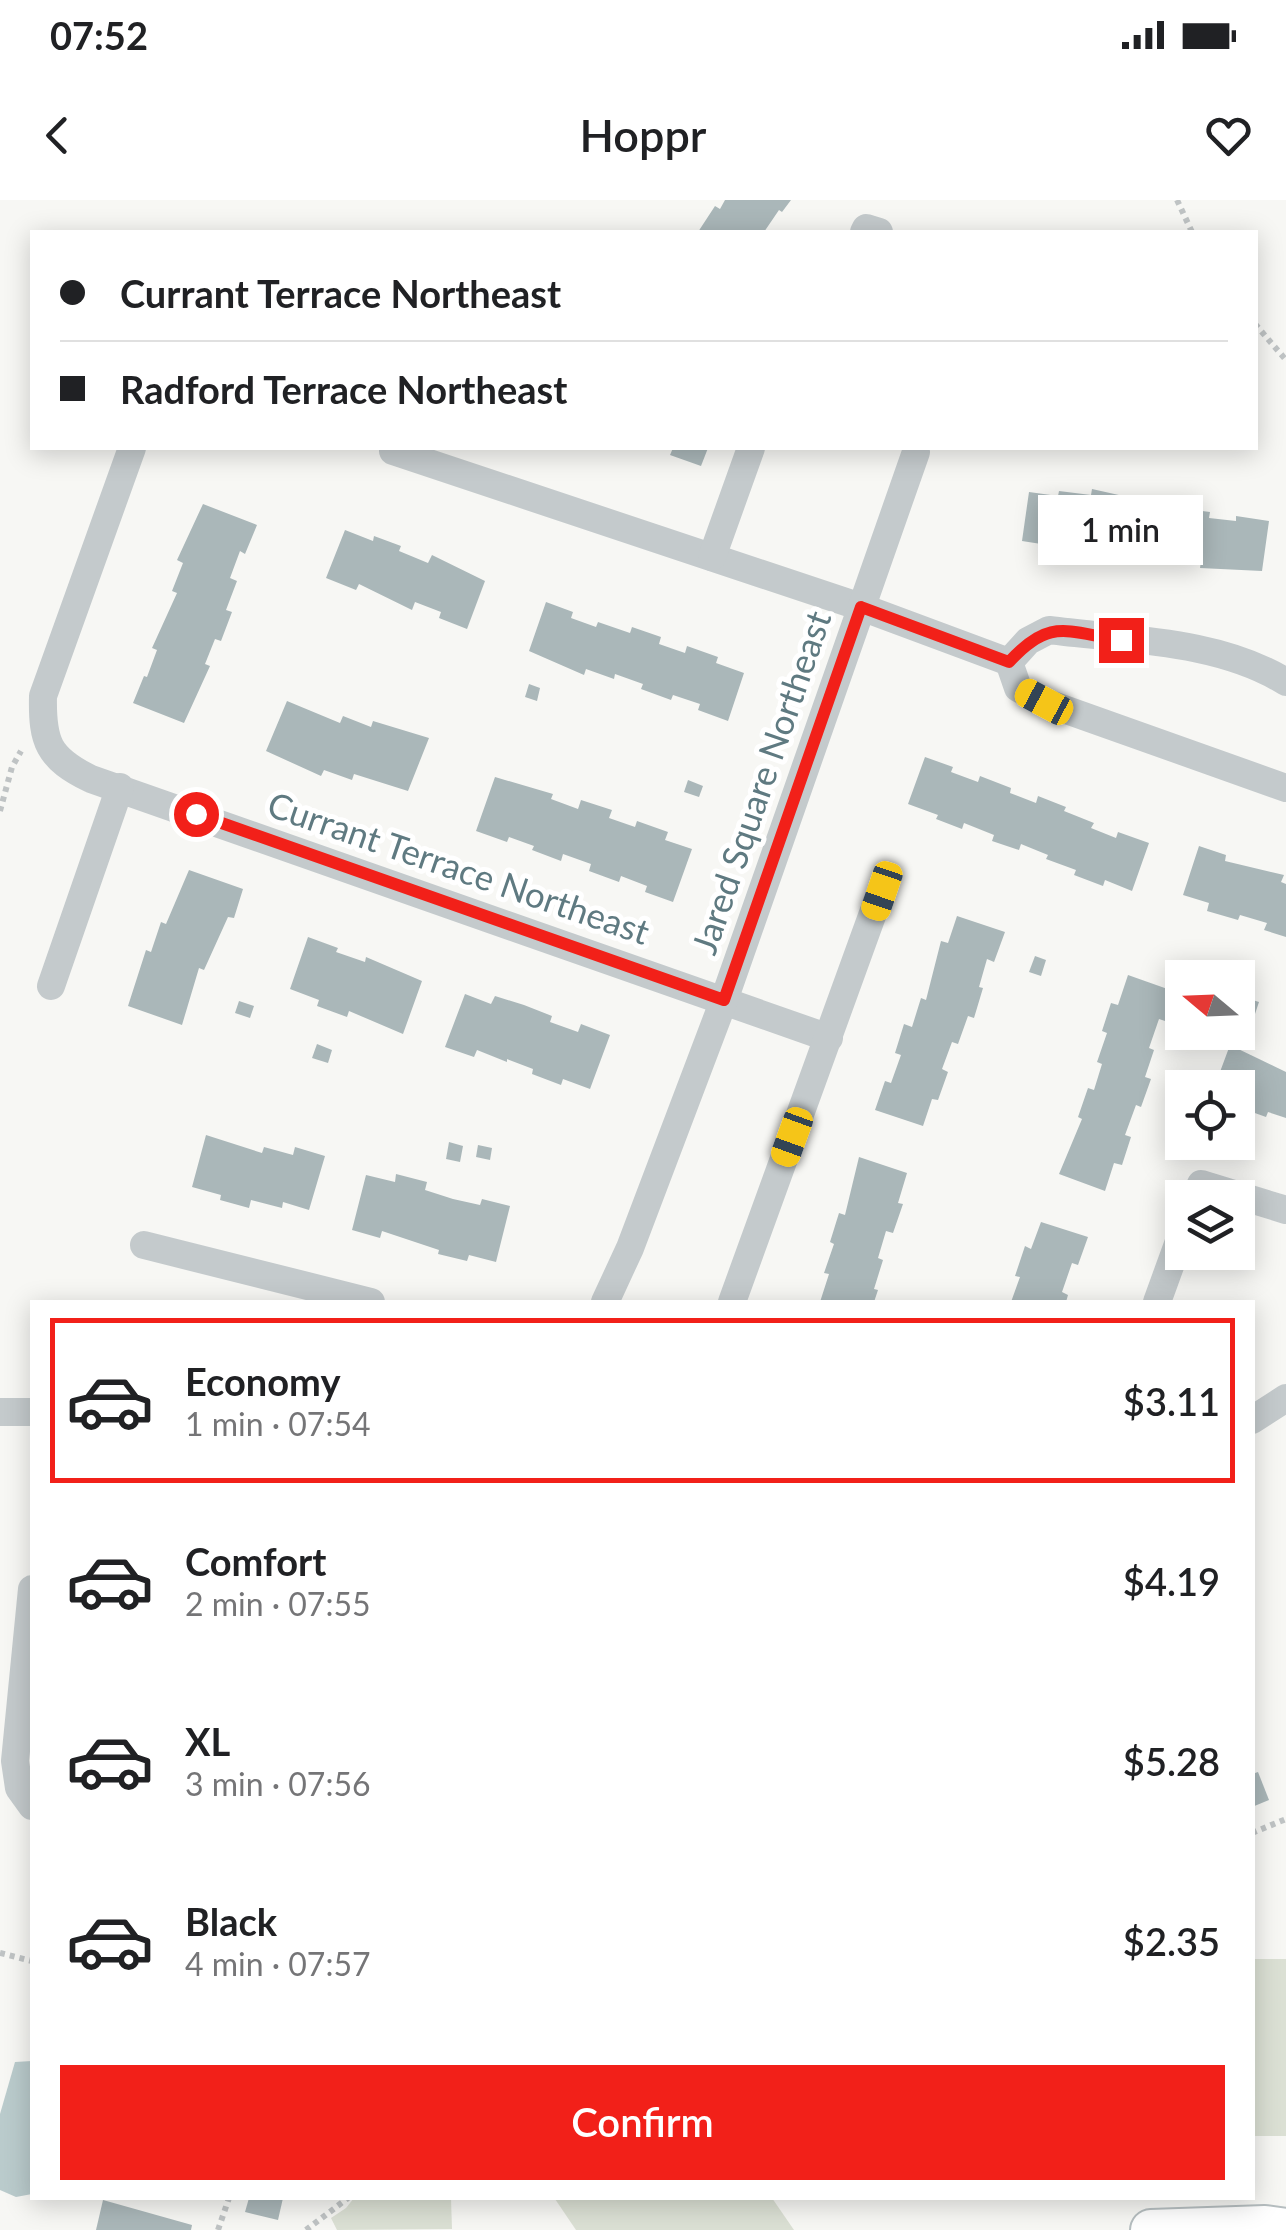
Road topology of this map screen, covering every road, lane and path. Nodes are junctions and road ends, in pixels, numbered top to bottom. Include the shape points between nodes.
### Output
1 (1178, 200) edge
2 (1191, 230) edge
3 (1258, 327) edge
4 (1286, 360) edge
5 (131, 450) edge
6 (750, 450) edge
7 (393, 451) dead end
8 (916, 452) dead end
9 (712, 556) junction
10 (861, 607) junction
11 (1009, 662) junction
12 (1286, 682) edge
13 (42, 728) junction
14 (120, 787) junction
15 (1286, 788) edge
16 (0, 810) edge
17 (882, 891) dead end
18 (51, 986) dead end
19 (724, 1000) junction
20 (829, 1038) junction
21 (1255, 1201) edge
22 (1286, 1210) edge
23 (144, 1245) dead end
24 (1169, 1270) edge
25 (363, 1300) edge
26 (606, 1300) edge
27 (733, 1300) edge
28 (1158, 1300) edge
29 (1286, 1398) edge
30 (0, 1412) edge
31 (30, 1412) edge
32 (1255, 1418) edge
33 (30, 1609) edge
34 (30, 1803) edge
35 (1286, 1820) edge
36 (1255, 1832) edge
37 (0, 1953) edge
38 (30, 1960) edge
39 (228, 2200) edge
40 (345, 2200) edge
41 (1286, 2229) edge
42 (218, 2230) edge
43 (306, 2230) edge
44 (1151, 2230) edge

1 - 2 path
3 - 4 path
5 - 13 street via 43,696
6 - 9 street
7 - 9 street
8 - 10 street, Jared Square Northeast
9 - 10 street
10 - 11 street
10 - 19 street, Jared Square Northeast
11 - 12 street via 1049,630 1229,654
11 - 15 street via 1018,688 1044,702
13 - 14 street, Currant Terrace Northeast via 50,750 68,768
13 - 16 path via 12,766
14 - 18 street
14 - 19 street, Currant Terrace Northeast
17 - 20 street
19 - 20 street, Currant Terrace Northeast
19 - 26 street, Jared Square Northeast
20 - 27 street
21 - 22 street
23 - 25 street
24 - 28 street
29 - 32 street
30 - 31 street
33 - 34 street via 15,1761 19,1788
35 - 36 path
37 - 38 path
39 - 42 path
40 - 43 path
41 - 44 main road

